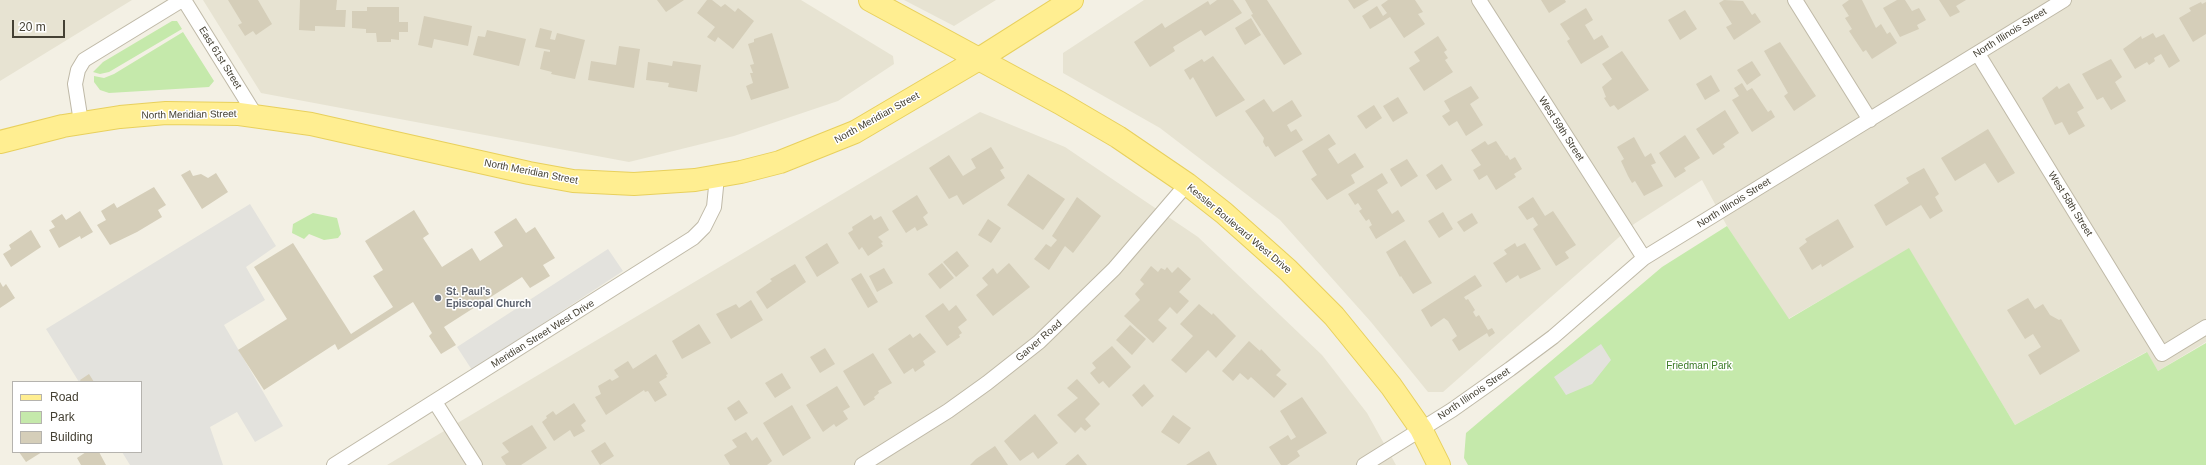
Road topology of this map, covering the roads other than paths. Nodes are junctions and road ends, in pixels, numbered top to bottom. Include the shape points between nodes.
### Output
1 (183, 0) edge
2 (870, 0) edge
3 (1072, 0) edge
4 (1479, 0) edge
5 (1795, 0) edge
6 (2064, 0) edge
7 (1978, 54) junction
8 (979, 59) junction
9 (256, 116) junction
10 (1870, 120) junction
11 (80, 122) junction
12 (0, 142) edge
13 (715, 177) junction
14 (1187, 184) junction
15 (1644, 258) junction
16 (2206, 328) edge
17 (435, 402) junction
18 (1421, 429) junction
19 (334, 465) edge
20 (475, 465) edge
21 (862, 465) edge
22 (1364, 465) edge
23 (1439, 465) edge

1 - 9 street, East 61st Street
1 - 11 street via 84,60 78,70 75,84
2 - 8 main road, Kessler Boulevard West Drive
3 - 8 main road, North Meridian Street
4 - 15 street, West 59th Street
5 - 10 street
6 - 7 street, North Illinois Street
7 - 10 street, North Illinois Street
7 - 16 street, West 58th Street via 2162,354
8 - 13 main road, North Meridian Street via 881,118 833,142 780,162
8 - 14 main road, Kessler Boulevard West Drive via 1118,137
9 - 11 main road, North Meridian Street via 166,113
9 - 13 main road, North Meridian Street via 311,124 573,181 663,184
10 - 15 street, North Illinois Street
11 - 12 main road, North Meridian Street
13 - 17 street, Meridian Street West Drive via 714,207 698,234
14 - 18 main road, Kessler Boulevard West Drive via 1258,242 1326,308 1376,367
14 - 21 street, Garver Road via 1114,269 1039,342 948,411
15 - 18 street, North Illinois Street via 1532,353 1483,389
17 - 19 street, Meridian Street West Drive
17 - 20 street
18 - 22 street, North Illinois Street
18 - 23 main road, Kessler Boulevard West Drive

